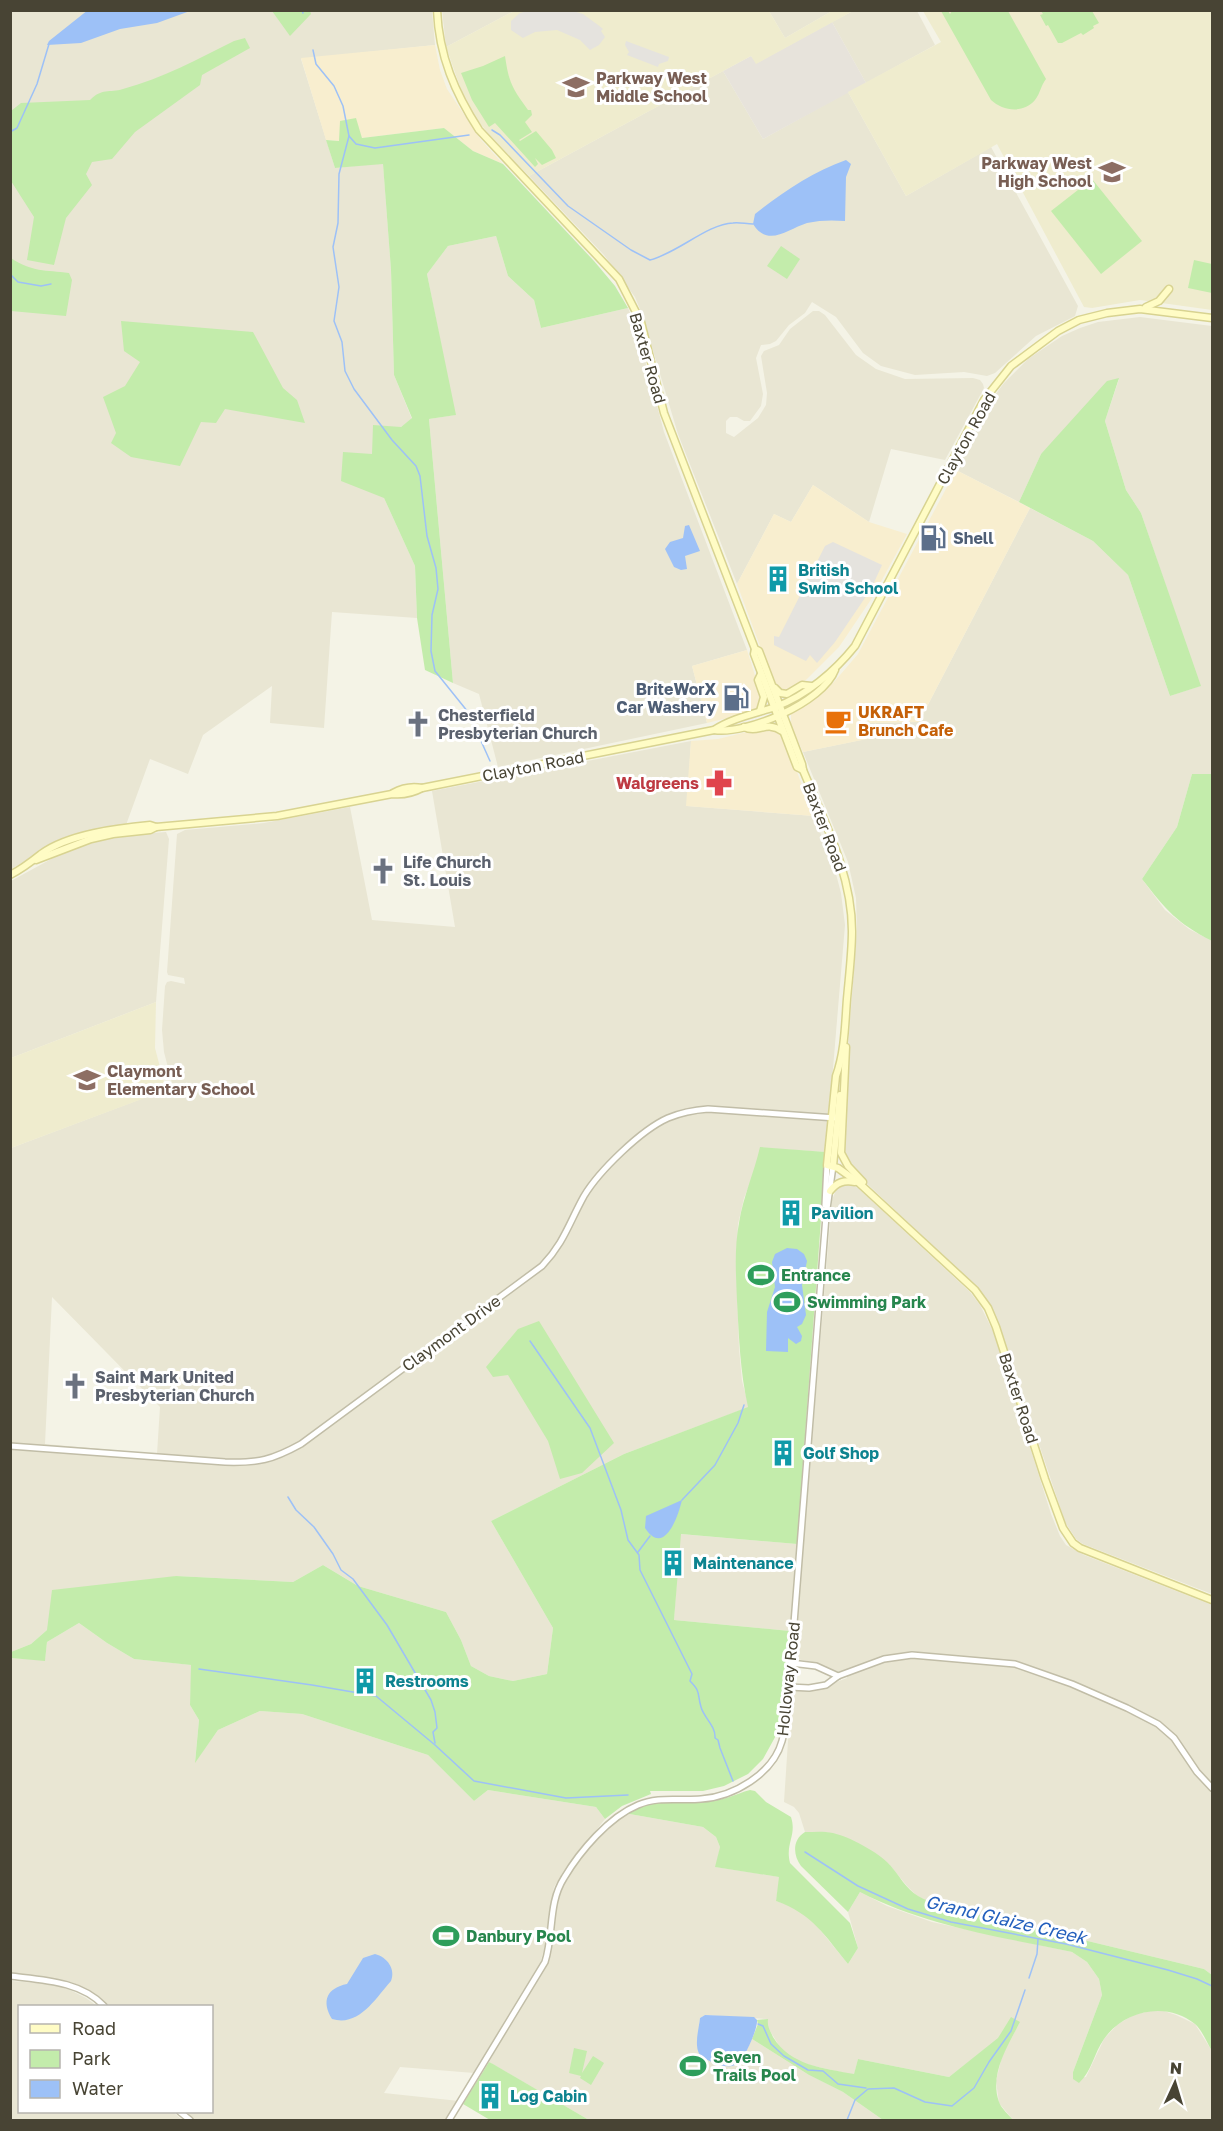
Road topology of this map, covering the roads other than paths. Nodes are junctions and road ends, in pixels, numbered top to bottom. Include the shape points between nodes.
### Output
1 (437, 10) edge
2 (1169, 289) dead end
3 (1140, 309) junction
4 (1212, 318) edge
5 (755, 649) junction
6 (835, 670) junction
7 (761, 673) junction
8 (772, 686) junction
9 (812, 686) junction
10 (776, 706) junction
11 (760, 711) junction
12 (779, 714) junction
13 (743, 727) junction
14 (714, 730) junction
15 (782, 731) junction
16 (803, 770) junction
17 (10, 875) edge
18 (844, 1038) junction
19 (834, 1118) junction
20 (830, 1165) junction
21 (859, 1183) junction
22 (830, 1191) junction
23 (885, 1207) junction
24 (826, 1216) junction
25 (10, 1446) edge
26 (1212, 1600) edge
27 (791, 1663) junction
28 (838, 1676) junction
29 (789, 1687) junction
30 (1212, 1788) edge
31 (10, 1976) edge
32 (102, 2005) edge
33 (449, 2121) edge

1 - 5 main road, Baxter Road via 447,69 479,130 619,279 633,305 664,413
2 - 3 main road via 1159,301
3 - 4 main road, Clayton Road
3 - 6 main road, Clayton Road via 1079,320 1037,345 1006,370 984,400 865,630
5 - 7 main road, Baxter Road
5 - 8 main road, Baxter Road
6 - 9 main road, Clayton Road
6 - 12 main road, Clayton Road via 831,680 815,694
7 - 10 main road, Baxter Road
7 - 11 main road via 758,680 764,697
8 - 9 main road via 787,694 802,685
8 - 10 main road, Baxter Road
9 - 10 main road, Clayton Road
10 - 11 main road, Clayton Road
10 - 12 main road, Baxter Road
11 - 14 main road, Clayton Road via 725,722
12 - 13 main road, Clayton Road
12 - 15 main road, Baxter Road
12 - 16 main road, Baxter Road
13 - 14 main road, Clayton Road
13 - 15 main road via 750,730 770,725
14 - 17 main road, Clayton Road via 399,795 277,816 113,834 63,849
15 - 16 main road, Baxter Road via 797,767
16 - 18 main road, Baxter Road via 848,892 852,930
18 - 19 main road, Baxter Road
18 - 23 main road via 842,1153 848,1166
19 - 20 main road, Baxter Road
19 - 25 street, Claymont Drive via 708,1109 666,1119 632,1143 598,1177 560,1245 542,1266 302,1444 278,1457 249,1463
20 - 21 main road, Baxter Road
20 - 22 street, Holloway Road
20 - 24 street, Holloway Road via 824,1194
21 - 22 main road via 845,1180
21 - 23 main road, Baxter Road
22 - 24 street, Holloway Road
23 - 26 main road, Baxter Road via 975,1290 988,1308 1044,1479 1073,1543
24 - 27 street, Holloway Road
27 - 28 street via 816,1666
27 - 29 street, Holloway Road
28 - 29 street via 826,1685
28 - 30 street via 884,1659 912,1654 1024,1667 1072,1684 1158,1724 1174,1738
29 - 33 street, Holloway Road via 782,1741 759,1775 711,1799 658,1799 629,1809 609,1822 563,1878 555,1897 545,1962
31 - 32 street via 73,1987

